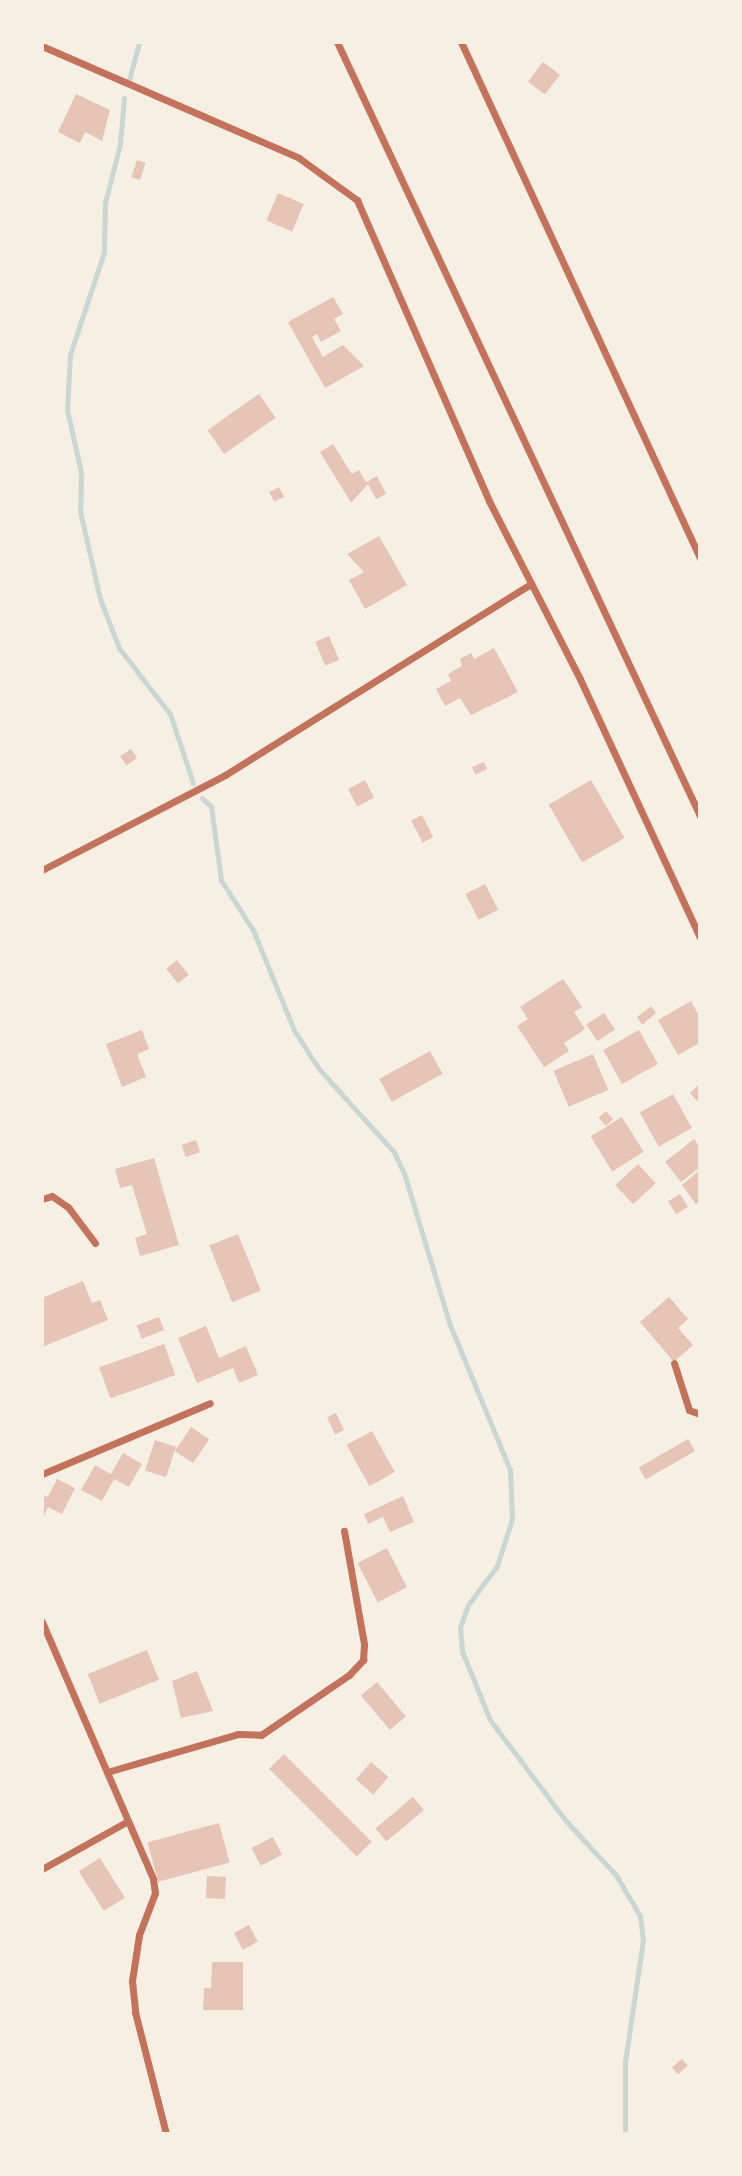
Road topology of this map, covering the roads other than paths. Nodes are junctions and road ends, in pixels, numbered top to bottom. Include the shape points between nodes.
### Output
1 (337, 42) edge
2 (461, 42) edge
3 (42, 46) edge
4 (700, 558) edge
5 (531, 584) junction
6 (700, 816) edge
7 (42, 870) edge
8 (700, 937) edge
9 (42, 1199) edge
10 (95, 1243) dead end
11 (674, 1363) dead end
12 (210, 1403) dead end
13 (700, 1414) edge
14 (42, 1474) edge
15 (344, 1531) dead end
16 (42, 1622) edge
17 (107, 1772) junction
18 (128, 1821) junction
19 (42, 1869) edge
20 (166, 2134) edge

1 - 6 street
2 - 4 street
3 - 5 street via 299,158 357,200
5 - 7 street via 225,775
5 - 8 street
9 - 10 street via 52,1196 68,1207
11 - 13 street via 689,1410
12 - 14 street
15 - 17 street via 364,1644 363,1660 349,1675 261,1735 238,1734
16 - 17 street
17 - 18 street
18 - 19 street
18 - 20 street via 155,1893 139,1935 132,1981

